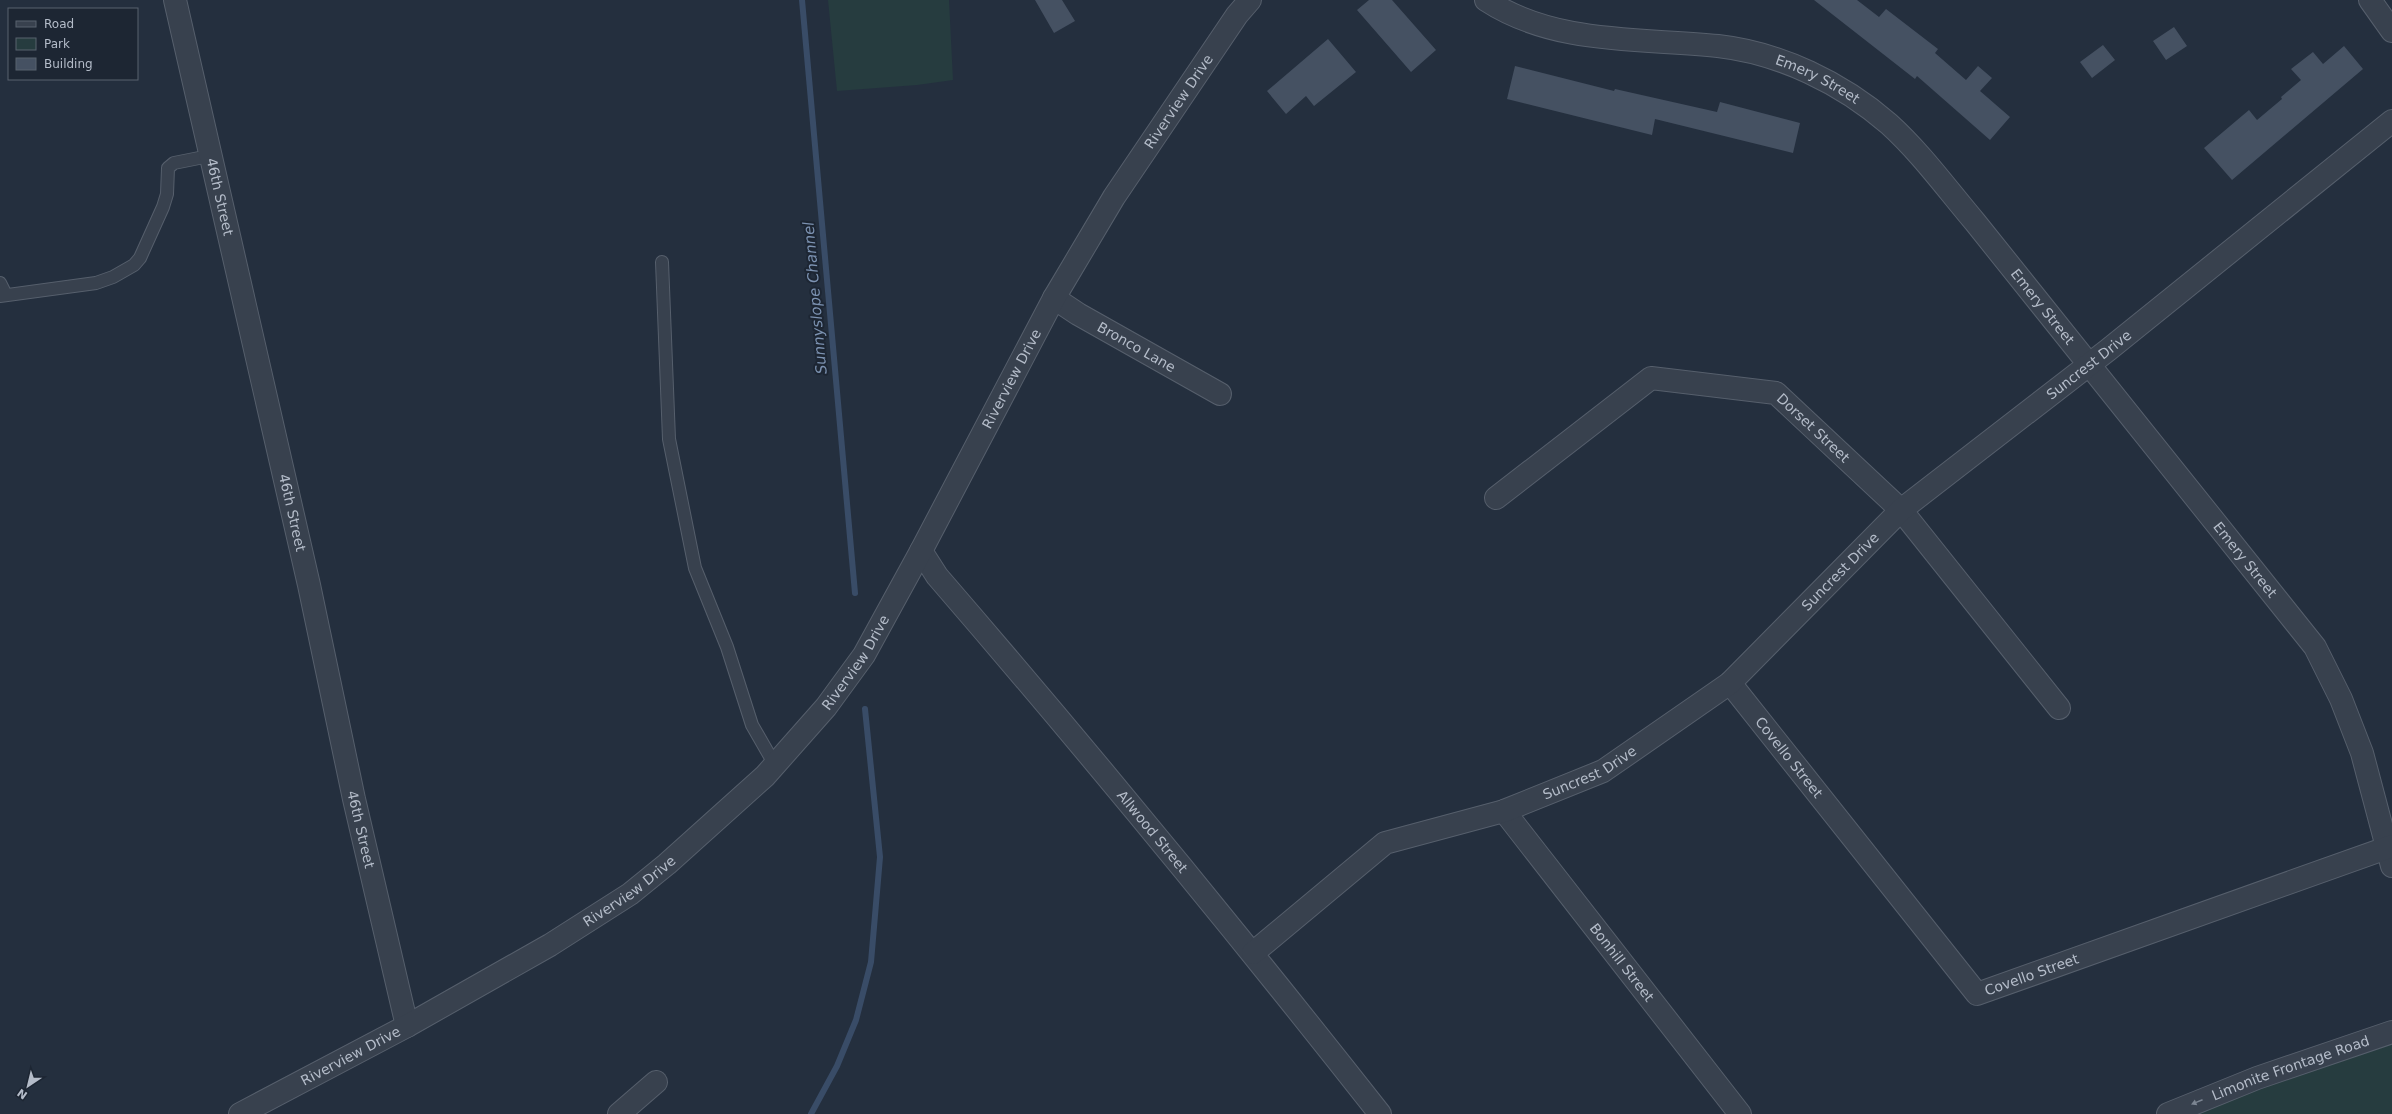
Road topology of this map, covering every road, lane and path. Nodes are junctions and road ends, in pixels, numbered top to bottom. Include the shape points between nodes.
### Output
1 (175, 0) edge
2 (1250, 0) edge
3 (1486, 0) edge
4 (2370, 0) edge
5 (2392, 31) edge
6 (2392, 121) edge
7 (209, 156) junction
8 (662, 262) dead end
9 (0, 284) edge
10 (3, 295) edge
11 (1054, 298) junction
12 (2088, 363) junction
13 (1220, 394) dead end
14 (1496, 498) dead end
15 (1901, 510) junction
16 (922, 552) junction
17 (1730, 683) junction
18 (2060, 708) dead end
19 (775, 765) junction
20 (1504, 811) junction
21 (2390, 853) edge
22 (1254, 954) junction
23 (407, 1026) junction
24 (2392, 1032) edge
25 (656, 1082) dead end
26 (240, 1114) edge
27 (619, 1114) edge
28 (1380, 1114) edge
29 (1740, 1114) edge
30 (2168, 1114) edge

1 - 7 street, 46th Street
2 - 11 street, Riverview Drive via 1237,15 1114,197
3 - 12 street, Emery Street via 1527,20 1560,31 1602,38 1719,46 1763,55 1818,76 1889,124 1919,156
4 - 5 street
6 - 12 street, Suncrest Drive via 2108,350
7 - 10 lane via 174,163 168,168 167,194 163,207 140,258 134,265 96,283
7 - 23 street, 46th Street via 308,577 354,799
8 - 19 lane via 669,439 695,568 727,647 752,725
9 - 10 lane
11 - 13 street, Bronco Lane
11 - 16 street, Riverview Drive
12 - 15 street, Suncrest Drive
12 - 21 street, Emery Street via 2315,647 2341,699 2362,753
14 - 15 street, Dorset Street via 1651,378 1776,393
15 - 17 street, Suncrest Drive
15 - 18 street, Dorset Street
16 - 19 street, Riverview Drive via 864,655 826,707
16 - 22 street, Allwood Street via 937,576 1081,744
17 - 20 street, Suncrest Drive via 1603,771
17 - 21 street, Covello Street via 1977,994
19 - 23 street, Riverview Drive via 667,864 630,894 550,945
20 - 22 street, Suncrest Drive via 1385,843
20 - 29 street, Bonhill Street
22 - 28 street, Allwood Street
23 - 26 street, Riverview Drive
24 -> 30 street, Limonite Frontage Road via 2257,1078
25 - 27 street

